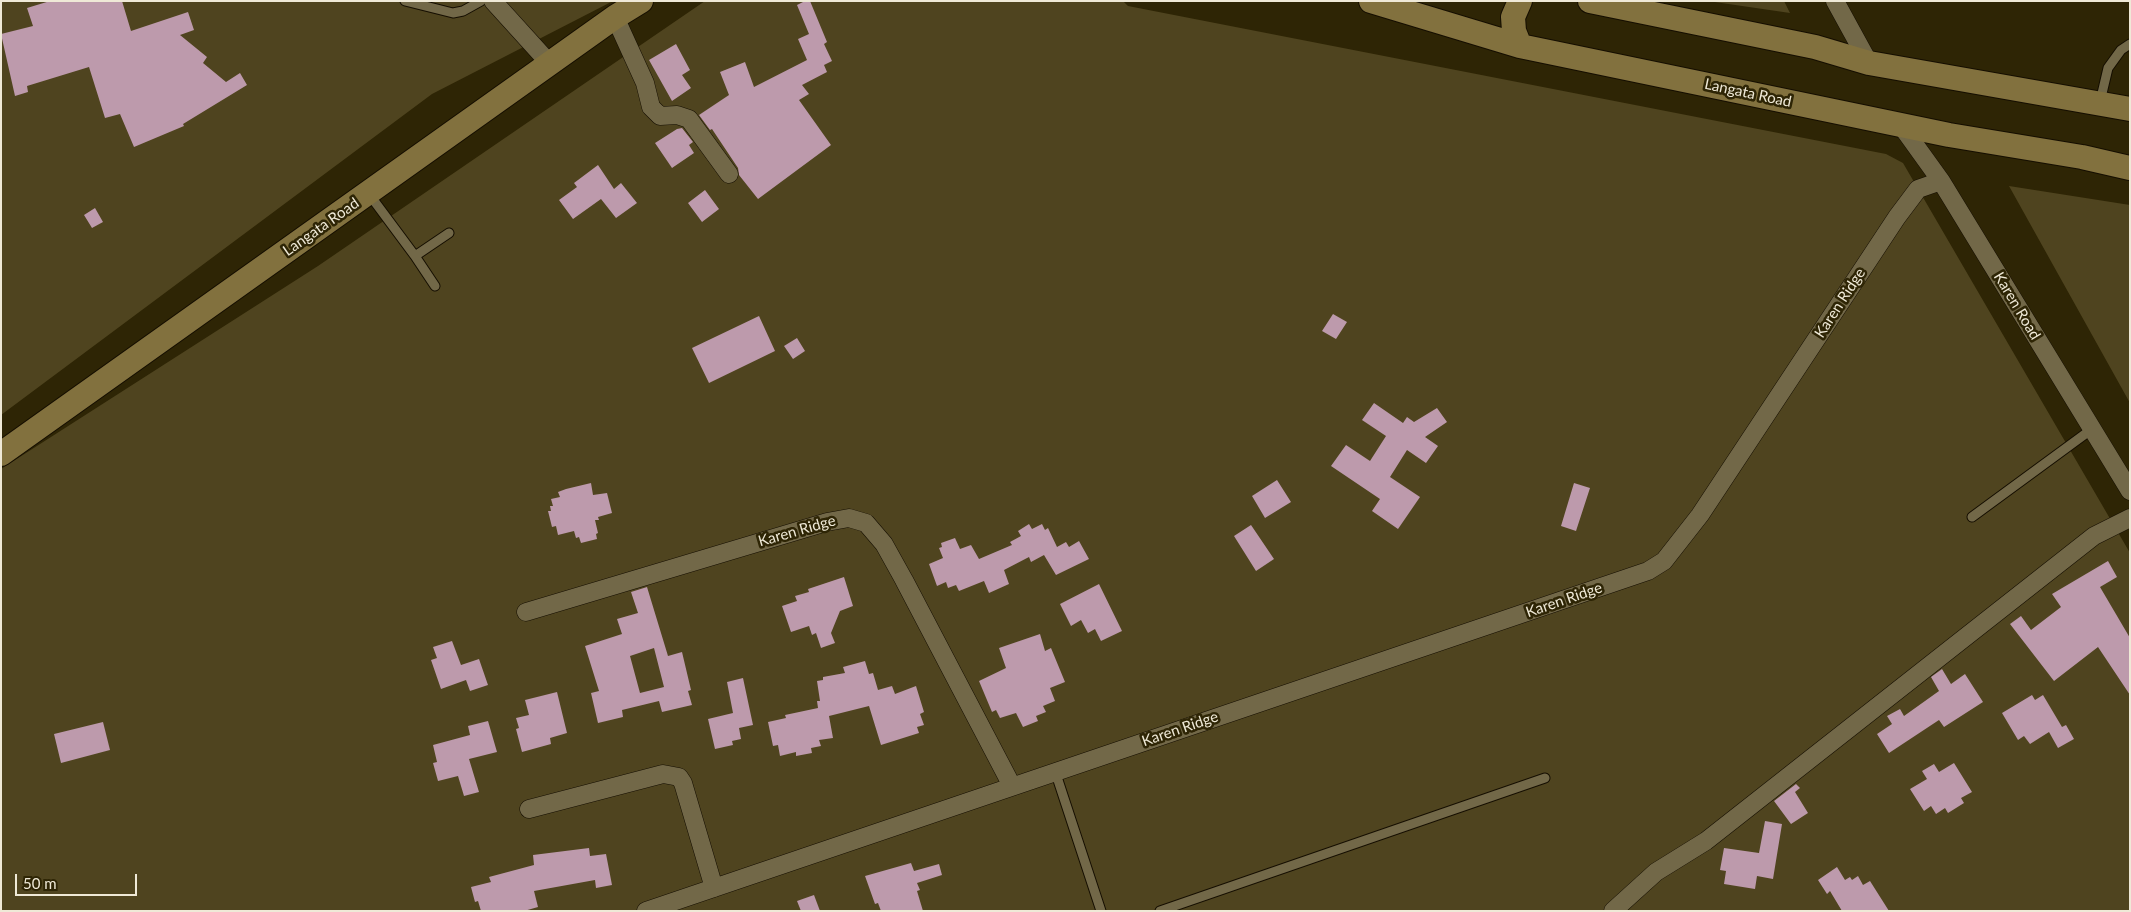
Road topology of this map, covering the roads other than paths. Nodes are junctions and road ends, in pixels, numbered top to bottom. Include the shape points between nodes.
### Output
1 (405, 1) edge
2 (481, 1) edge
3 (493, 1) edge
4 (641, 1) edge
5 (1371, 1) edge
6 (1520, 1) edge
7 (1590, 1) edge
8 (1835, 1) edge
9 (615, 17) junction
10 (2130, 44) edge
11 (1520, 46) junction
12 (1869, 63) junction
13 (551, 64) junction
14 (2100, 102) junction
15 (2130, 109) edge
16 (1900, 124) junction
17 (2130, 168) edge
18 (729, 174) dead end
19 (1940, 181) junction
20 (369, 193) junction
21 (448, 233) dead end
22 (415, 256) junction
23 (435, 286) dead end
24 (2092, 429) junction
25 (1, 454) edge
26 (2130, 491) edge
27 (1972, 517) dead end
28 (2130, 518) edge
29 (526, 612) dead end
30 (1055, 772) junction
31 (1545, 778) dead end
32 (1012, 786) junction
33 (529, 809) dead end
34 (714, 888) junction
35 (650, 910) edge
36 (1101, 911) edge
37 (1160, 911) edge
38 (1613, 911) edge

1 - 2 lane via 454,13
3 - 13 street
4 - 9 main road, Langata Road
5 - 11 main road, Langata Road
6 - 11 main road via 1514,17 1514,31
7 - 12 main road via 1815,47
8 - 12 street
9 - 13 main road, Langata Road
9 - 18 street via 645,83 651,107 660,116 676,115 689,119
10 - 14 lane via 2121,50 2108,68
11 - 16 main road, Langata Road
12 - 14 main road
13 - 20 main road, Langata Road
14 - 15 main road
16 - 17 main road, Langata Road
16 - 19 street, Karen Road
19 - 24 street, Karen Road
19 - 30 street, Karen Ridge via 1918,189 1897,216 1700,515 1664,561 1648,571
20 - 22 lane
20 - 25 main road, Langata Road
21 - 22 lane
22 - 23 lane
24 - 26 street, Karen Road
24 - 27 lane
28 - 38 street via 2094,536 1706,841 1656,872
29 - 32 street, Karen Ridge via 826,522 849,518 866,523 884,544 904,580
30 - 32 street, Karen Ridge
30 - 36 lane
31 - 37 lane
32 - 34 street, Karen Ridge
33 - 34 street via 663,774 679,776
34 - 35 street, Karen Ridge

